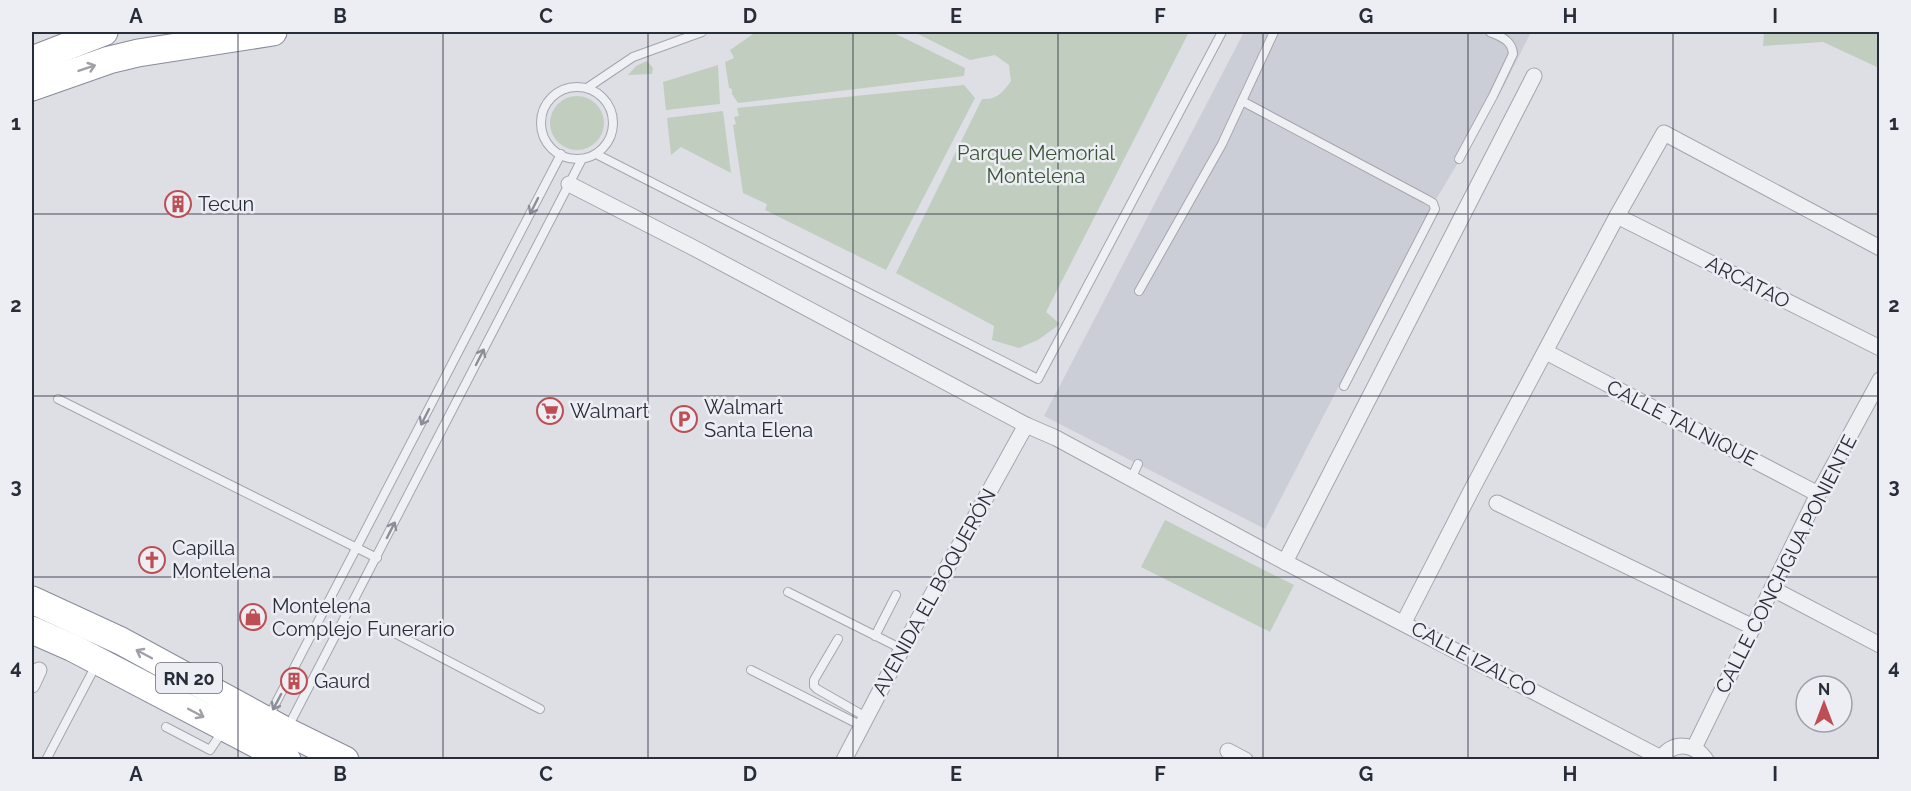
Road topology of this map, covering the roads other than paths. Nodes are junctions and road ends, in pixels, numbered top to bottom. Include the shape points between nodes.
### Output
1 (104, 32) edge
2 (273, 32) edge
3 (702, 32) edge
4 (1222, 32) edge
5 (1274, 32) edge
6 (1490, 32) edge
7 (239, 35) edge
8 (32, 60) edge
9 (1534, 76) dead end
10 (32, 87) edge
11 (587, 88) junction
12 (1242, 101) junction
13 (561, 154) junction
14 (596, 154) junction
15 (582, 159) junction
16 (1459, 159) dead end
17 (569, 184) junction
18 (1617, 216) junction
19 (1880, 248) edge
20 (1139, 291) dead end
21 (1880, 348) edge
22 (1546, 352) junction
23 (1880, 380) edge
24 (1344, 386) dead end
25 (58, 399) dead end
26 (1026, 425) junction
27 (1138, 464) dead end
28 (1130, 479) junction
29 (1818, 494) junction
30 (1497, 503) dead end
31 (356, 548) junction
32 (377, 558) junction
33 (1285, 562) junction
34 (1773, 589) junction
35 (788, 592) dead end
36 (896, 595) dead end
37 (32, 600) edge
38 (1404, 622) junction
39 (1753, 627) junction
40 (385, 628) dead end
41 (32, 630) edge
42 (875, 636) junction
43 (838, 639) dead end
44 (1880, 645) edge
45 (902, 649) junction
46 (98, 661) junction
47 (751, 669) dead end
48 (39, 670) dead end
49 (32, 685) edge
50 (540, 709) dead end
51 (864, 722) junction
52 (166, 727) dead end
53 (225, 728) junction
54 (266, 737) junction
55 (1694, 748) junction
56 (1228, 751) dead end
57 (46, 759) edge
58 (287, 759) edge
59 (345, 759) edge
60 (844, 759) edge
61 (1245, 759) edge
62 (1661, 759) edge
63 (1706, 759) edge

1 - 8 highway
2 - 7 highway
3 - 11 lane via 633,57
4 - 14 lane via 1038,379
5 - 12 lane
6 - 16 lane via 1508,40 1512,54
10 -> 7 highway via 138,52
9 - 33 street
11 - 13 lane via 564,89 546,104 541,127 544,138
11 - 14 lane via 606,101 614,124 605,146
12 - 20 lane
12 - 24 lane via 1434,206
13 - 15 lane
13 -> 31 lane
14 - 15 lane
15 - 17 lane
17 - 26 street, CALLE IZALCO
32 -> 17 lane
18 - 19 street via 1664,133
18 - 21 street, ARCATAO
18 - 22 street
22 - 29 street, CALLE TALNIQUE
22 - 38 street
23 - 29 street, CALLE CONCHGUA PONIENTE
25 - 31 lane
26 - 28 street, CALLE IZALCO
26 - 45 street, AVENIDA EL BOQUERÓN
27 - 28 lane
28 - 33 street, CALLE IZALCO
29 - 34 street, CALLE CONCHGUA PONIENTE
30 - 39 street
31 - 32 lane
31 -> 54 lane
32 - 54 lane
33 - 38 street, CALLE IZALCO
34 - 39 street, CALLE CONCHGUA PONIENTE
34 - 44 street
35 - 42 lane
36 - 42 lane
54 -> 37 highway, RN 20 via 120,641
38 - 62 street, CALLE IZALCO
39 - 55 street, CALLE CONCHGUA PONIENTE
40 - 50 lane
41 - 46 highway, RN 20
42 - 45 lane
43 - 51 lane via 814,686
45 - 51 street, AVENIDA EL BOQUERÓN
46 -> 53 highway, RN 20
46 - 57 lane
47 - 51 lane
48 - 49 street
51 - 60 street, AVENIDA EL BOQUERÓN
52 - 53 lane via 210,750
53 - 54 highway, RN 20
54 - 58 highway, RN 20
54 - 59 highway, RN 20
55 - 62 street via 1675,746
55 - 63 street
56 - 61 street

